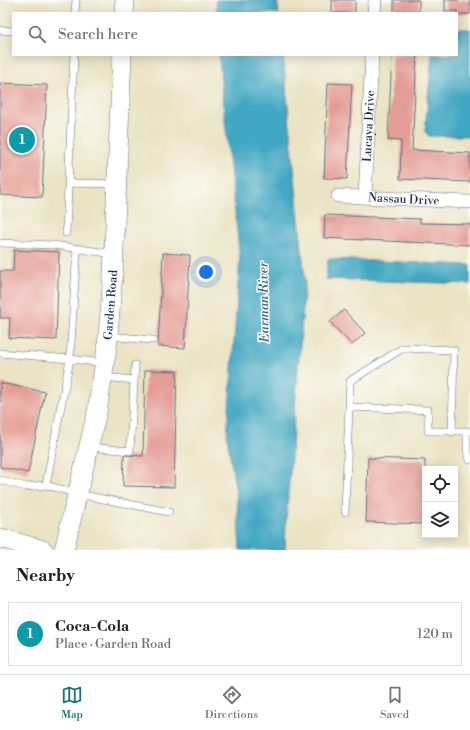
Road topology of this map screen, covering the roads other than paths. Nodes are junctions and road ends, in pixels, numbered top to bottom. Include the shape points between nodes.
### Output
1 (76, 0) edge
2 (125, 0) edge
3 (375, 0) edge
4 (76, 12) edge
5 (124, 12) edge
6 (374, 12) edge
7 (0, 30) edge
8 (12, 31) edge
9 (74, 56) edge
10 (122, 56) edge
11 (372, 56) edge
12 (68, 183) junction
13 (117, 184) junction
14 (338, 196) dead end
15 (366, 197) junction
16 (470, 202) edge
17 (66, 233) dead end
18 (0, 243) edge
19 (77, 249) junction
20 (114, 254) junction
21 (108, 336) junction
22 (153, 340) dead end
23 (0, 354) edge
24 (70, 359) junction
25 (135, 365) dead end
26 (104, 370) junction
27 (134, 380) junction
28 (349, 407) junction
29 (452, 432) junction
30 (469, 432) edge
31 (89, 447) junction
32 (470, 460) edge
33 (0, 480) edge
34 (46, 485) junction
35 (78, 494) junction
36 (170, 512) dead end
37 (345, 512) dead end
38 (0, 538) edge
39 (43, 550) edge
40 (64, 550) edge

1 - 4 lane
2 - 5 street
3 - 6 street
7 - 8 lane
9 - 12 lane
10 - 13 street, Garden Road
11 - 15 street, Lucaya Drive
12 - 13 lane
12 - 17 lane
13 - 20 street, Garden Road
14 - 15 street, Nassau Drive
15 - 16 street, Nassau Drive
18 - 19 lane via 53,245
19 - 20 lane
19 - 24 lane
20 - 21 street, Garden Road
21 - 22 lane
21 - 26 street, Garden Road
23 - 24 lane
24 - 26 lane
24 - 34 lane
25 - 27 lane
26 - 27 lane
26 - 31 street, Garden Road
27 - 31 lane via 130,451
28 - 29 lane via 428,410 428,431
28 - 29 lane via 350,381 403,348 454,350
28 - 37 lane
29 - 30 lane
30 - 32 lane via 467,449
31 - 35 street, Garden Road
33 - 34 lane via 26,487
34 - 35 lane
35 - 36 lane
35 - 40 street, Garden Road
38 - 39 street

